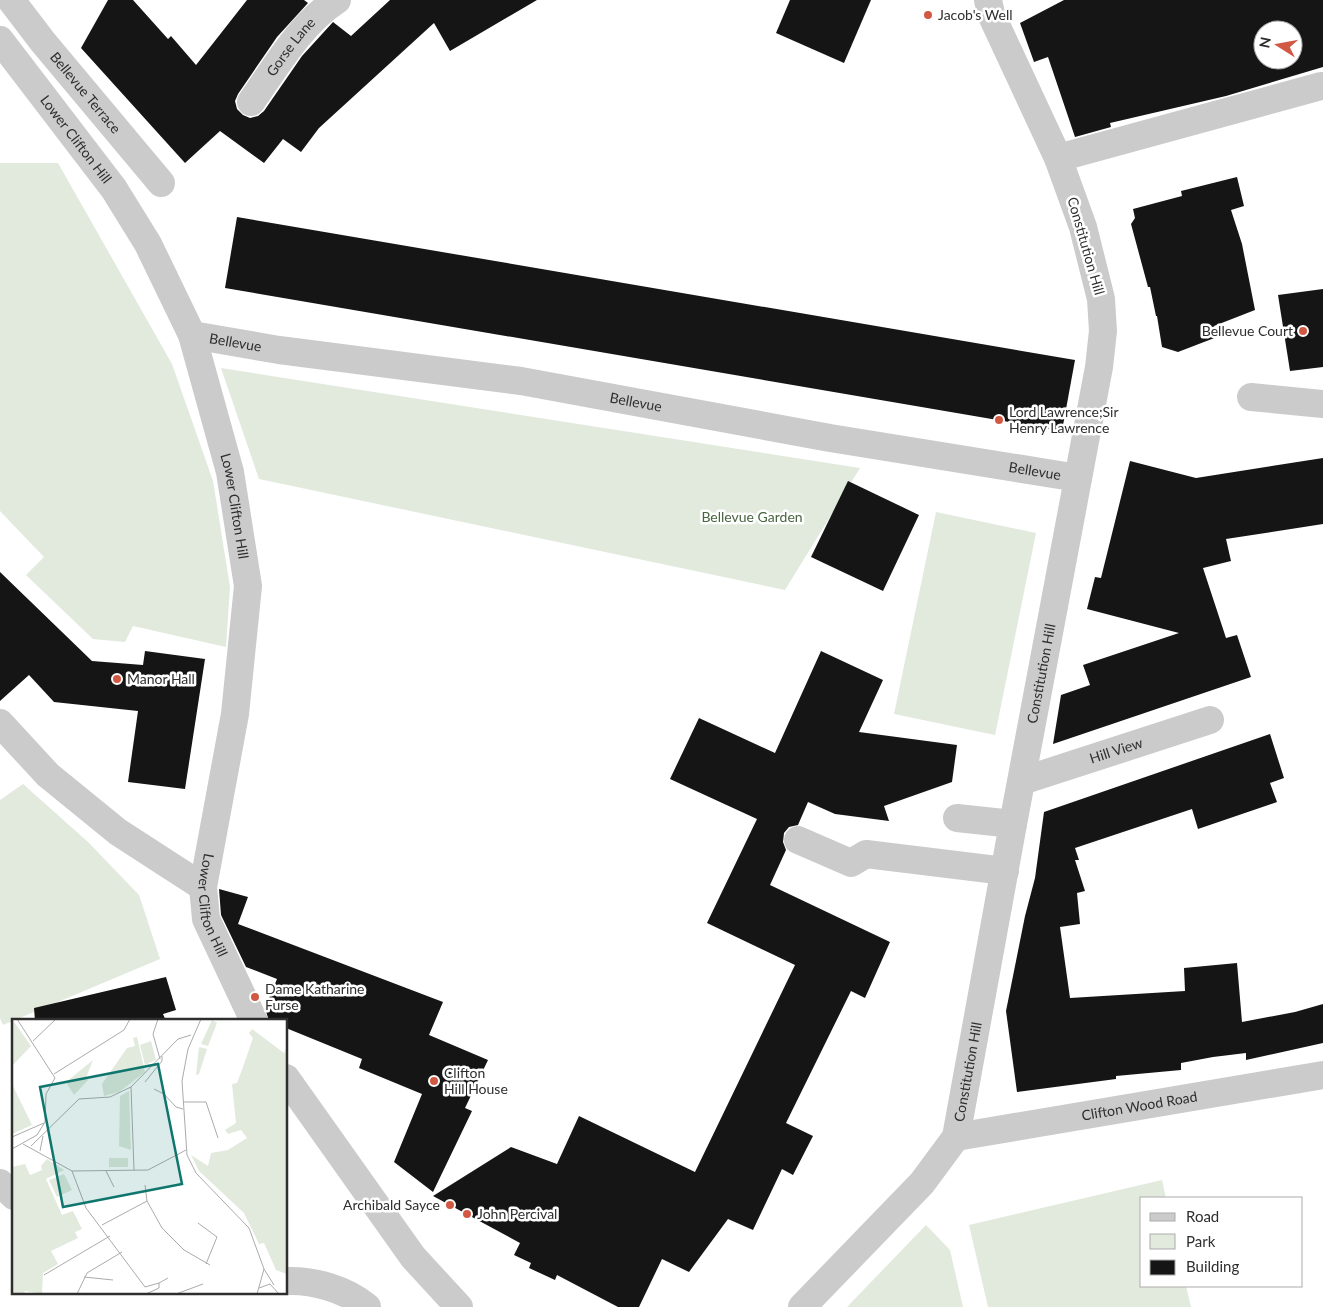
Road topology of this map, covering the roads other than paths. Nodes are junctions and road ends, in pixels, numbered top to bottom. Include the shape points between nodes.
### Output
1 (11, 0) edge
2 (337, 0) edge
3 (988, 0) edge
4 (0, 40) edge
5 (1321, 86) dead end
6 (251, 102) dead end
7 (1058, 158) junction
8 (161, 183) dead end
9 (192, 335) junction
10 (1251, 397) dead end
11 (1323, 404) edge
12 (1078, 478) junction
13 (1210, 720) dead end
14 (0, 722) edge
15 (1022, 781) junction
16 (957, 818) dead end
17 (1013, 824) junction
18 (798, 840) dead end
19 (1005, 871) junction
20 (202, 887) junction
21 (253, 1019) edge
22 (1323, 1074) edge
23 (288, 1081) edge
24 (956, 1137) junction
25 (0, 1183) edge
26 (12, 1194) edge
27 (288, 1280) edge
28 (367, 1307) edge
29 (459, 1307) edge
30 (802, 1307) edge

1 - 8 street, Bellevue Terrace
2 - 6 street, Gorse Lane via 298,36
3 - 7 street, Constitution Hill via 991,14
4 - 9 street, Lower Clifton Hill via 114,189 148,244
5 - 7 street
7 - 12 street, Constitution Hill via 1083,227 1102,300 1099,367
9 - 12 street, Bellevue via 279,350 521,381 830,438
9 - 20 street, Lower Clifton Hill via 230,472 248,586 235,714
10 - 11 street
12 - 15 street, Constitution Hill
13 - 15 street, Hill View
14 - 20 street via 48,775 118,832
15 - 17 street, Constitution Hill
16 - 17 street
17 - 19 street, Constitution Hill
18 - 19 street via 851,863 866,854
19 - 24 street, Constitution Hill
20 - 21 street, Lower Clifton Hill via 206,919
22 - 24 street, Clifton Wood Road
23 - 29 street via 413,1257
24 - 30 street, Constitution Hill via 922,1183
25 - 26 street
27 - 28 street via 302,1280 346,1294

